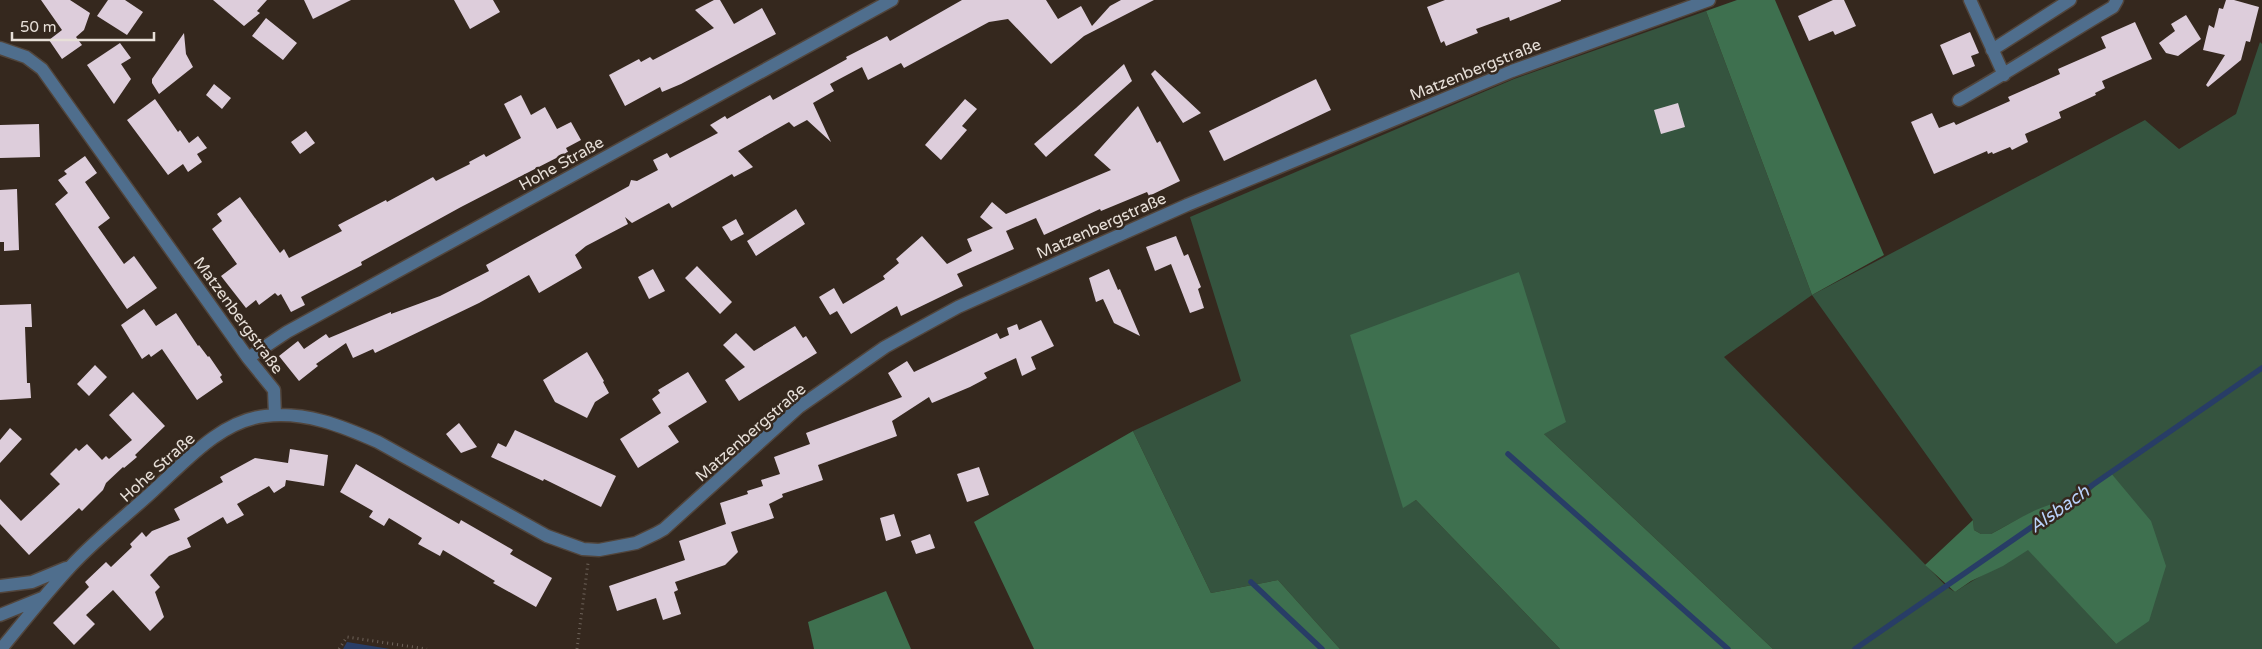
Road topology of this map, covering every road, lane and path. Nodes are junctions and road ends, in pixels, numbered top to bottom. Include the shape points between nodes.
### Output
1 (892, 0) edge
2 (1709, 0) edge
3 (1970, 0) edge
4 (2070, 0) edge
5 (2117, 0) edge
6 (0, 48) edge
7 (1992, 50) junction
8 (2004, 75) junction
9 (1960, 100) dead end
10 (248, 358) junction
11 (275, 415) junction
12 (590, 550) junction
13 (72, 565) junction
14 (0, 586) edge
15 (45, 597) junction
16 (0, 614) edge
17 (1, 649) edge
18 (340, 649) edge
19 (427, 649) edge
20 (577, 649) edge

1 - 10 street, Hohe Straße via 286,332
2 - 12 street, Matzenbergstraße via 1512,71 1186,205 958,306 885,348 799,407 664,529 636,543
3 - 7 street
4 - 7 street
5 - 8 street via 2114,6
6 - 10 street, Matzenbergstraße via 26,57 42,69
7 - 8 street
8 - 9 street
10 - 11 street, Matzenbergstraße via 274,390
11 - 12 street, Matzenbergstraße via 302,415 350,429 547,536
11 - 13 street, Hohe Straße via 238,424 196,452
12 - 20 path
13 - 14 street, Hohe Straße via 32,582
13 - 15 street, Hohe Straße
15 - 16 street, Hohe Straße
15 - 17 street, Hohe Straße
18 - 19 path via 346,637

